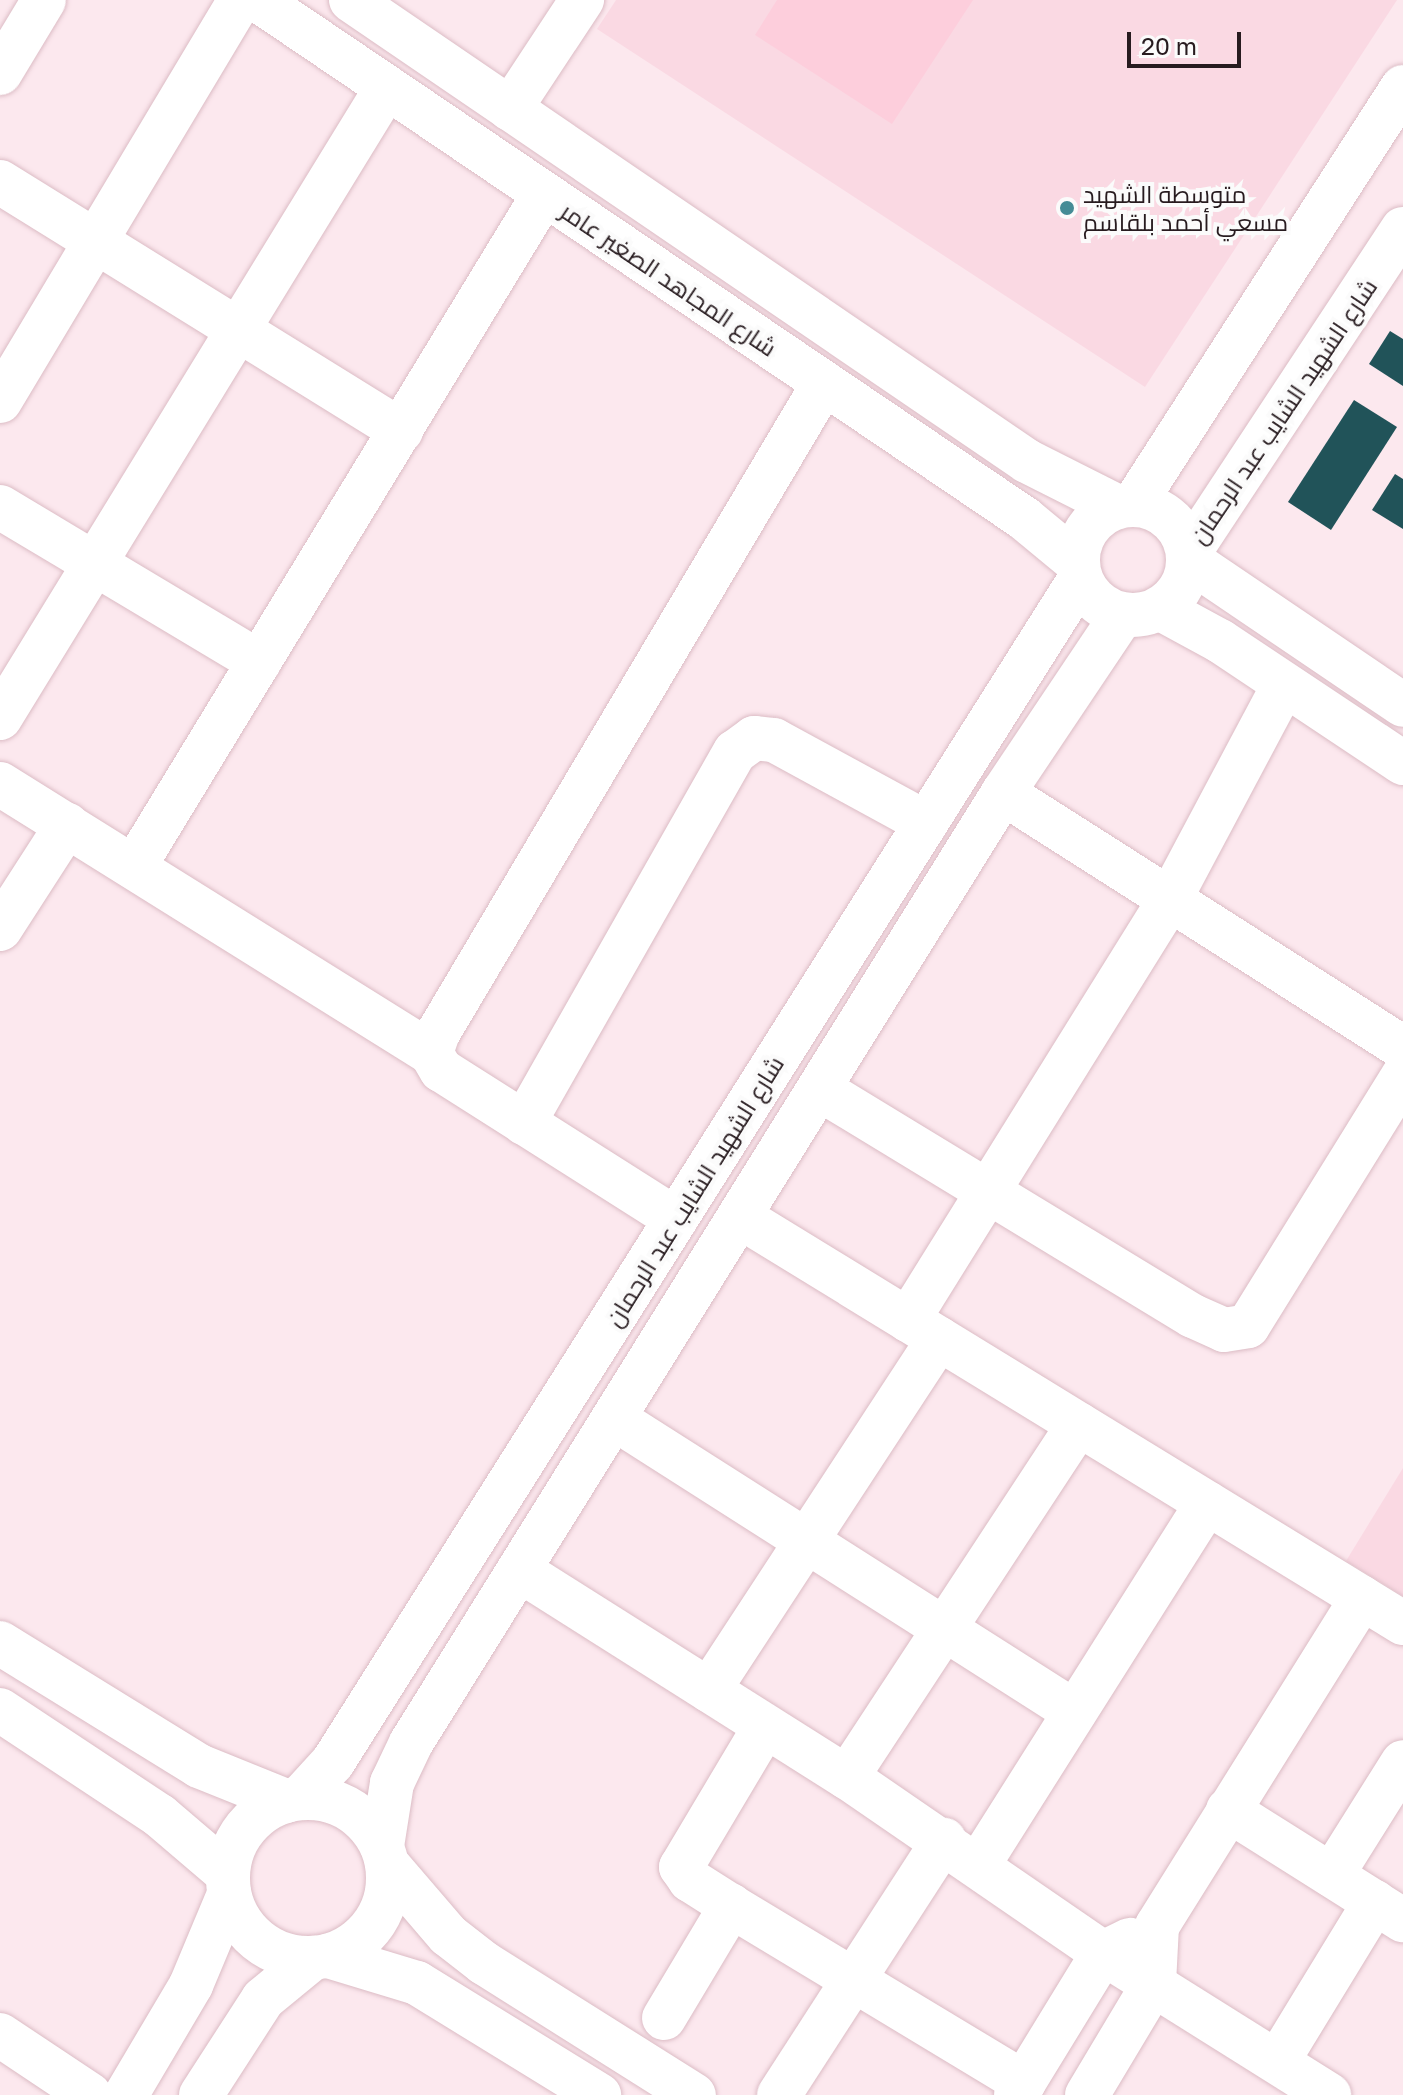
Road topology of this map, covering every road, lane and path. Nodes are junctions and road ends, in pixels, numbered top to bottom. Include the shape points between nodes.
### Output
1 (44, 0) edge
2 (240, 0) edge
3 (258, 0) edge
4 (351, 0) edge
5 (582, 0) edge
6 (0, 73) edge
7 (387, 87) junction
8 (1403, 87) edge
9 (510, 109) junction
10 (0, 182) edge
11 (544, 194) junction
12 (1403, 229) edge
13 (94, 240) junction
14 (236, 329) junction
15 (824, 383) junction
16 (0, 401) edge
17 (401, 431) junction
18 (1126, 506) junction
19 (0, 507) edge
20 (1189, 556) junction
21 (93, 560) junction
22 (1079, 570) junction
23 (1141, 612) junction
24 (259, 662) junction
25 (1284, 685) junction
26 (1403, 705) edge
27 (0, 718) edge
28 (1403, 763) edge
29 (0, 784) edge
30 (1003, 793) junction
31 (926, 823) junction
32 (67, 825) junction
33 (134, 867) junction
34 (1170, 899) junction
35 (0, 929) edge
36 (1403, 1048) edge
37 (431, 1053) junction
38 (1403, 1076) edge
39 (821, 1090) junction
40 (524, 1123) junction
41 (990, 1191) junction
42 (742, 1218) junction
43 (676, 1219) junction
44 (924, 1329) junction
45 (615, 1419) junction
46 (1079, 1424) junction
47 (1207, 1503) junction
48 (807, 1541) junction
49 (519, 1570) junction
50 (1362, 1598) junction
51 (1403, 1623) edge
52 (944, 1628) junction
53 (0, 1643) edge
54 (709, 1690) junction
55 (0, 1710) edge
56 (1075, 1712) junction
57 (764, 1728) junction
58 (1403, 1762) edge
59 (847, 1777) junction
60 (293, 1800) junction
61 (1228, 1810) junction
62 (961, 1852) junction
63 (385, 1855) junction
64 (1332, 1875) junction
65 (229, 1884) junction
66 (731, 1906) junction
67 (1389, 1911) edge
68 (1157, 1926) junction
69 (1103, 1953) junction
70 (321, 1957) junction
71 (855, 1983) junction
72 (1154, 1983) junction
73 (664, 2018) dead end
74 (0, 2035) edge
75 (1279, 2059) junction
76 (1020, 2089) edge
77 (90, 2095) edge
78 (126, 2095) edge
79 (201, 2095) edge
80 (599, 2095) edge
81 (694, 2095) edge
82 (779, 2095) edge
83 (1087, 2095) edge
84 (1329, 2095) edge

1 - 6 street
2 - 13 street
3 - 7 street, شارع المجاهد الصغير عامر
4 - 9 street
5 - 9 street
7 - 11 street, شارع المجاهد الصغير عامر
7 - 14 street
8 - 18 street
9 - 18 street via 1027,461
10 - 13 street
11 - 15 street, شارع المجاهد الصغير عامر
11 - 17 street
12 - 20 street, شارع الشهيد الشايب عبد الرحمان
13 - 14 street
13 - 16 street
14 - 17 street
14 - 21 street
15 - 22 street, شارع المجاهد الصغير عامر via 1025,519
15 - 37 street via 438,1033
17 - 24 street
18 - 20 street via 1150,507 1176,524
18 - 22 street via 1088,527
19 - 21 street
20 - 23 street via 1186,580
20 - 26 street
21 - 24 street
21 - 27 street
22 - 23 street via 1090,596
22 - 31 street, شارع الشهيد الشايب عبد الرحمان
23 - 25 street
23 - 30 street
24 - 33 street
25 - 28 street
25 - 34 street
29 - 32 street
30 - 34 street
30 - 39 street
31 - 40 street via 774,740 754,738 735,752
31 - 43 street, شارع الشهيد الشايب عبد الرحمان
32 - 33 street
32 - 35 street
33 - 37 street
34 - 36 street
34 - 41 street
37 - 40 street via 441,1070
38 - 41 street via 1248,1326 1224,1330 1193,1316
39 - 41 street
39 - 42 street
40 - 43 street
41 - 44 street
42 - 44 street
42 - 45 street
43 - 60 street, شارع الشهيد الشايب عبد الرحمان via 333,1762
44 - 46 street
44 - 48 street
45 - 48 street
45 - 49 street
46 - 47 street
46 - 52 street
47 - 50 street
47 - 56 street
48 - 52 street
48 - 54 street
49 - 54 street
49 - 63 street via 411,1743 392,1783
50 - 51 street
50 - 61 street
52 - 56 street
52 - 59 street
53 - 60 street via 199,1766
54 - 57 street
55 - 65 street via 160,1816
56 - 62 street
57 - 59 street
57 - 66 street via 681,1867 690,1880
58 - 64 street
59 - 62 street
60 - 63 street via 348,1809
60 - 65 street via 252,1821 231,1855
61 - 64 street
61 - 68 street
62 - 69 street
62 - 71 street
63 - 70 street via 382,1912 369,1932
63 - 81 street via 415,1902 460,1944
64 - 67 street
65 - 70 street via 237,1916 260,1941 290,1957
65 - 78 street via 191,1985
66 - 71 street
66 - 73 street
67 - 75 street
68 - 69 street
68 - 72 street
69 - 72 street
69 - 76 street
70 - 79 street via 263,1999
70 - 80 street via 417,1983
71 - 76 street
71 - 82 street
72 - 75 street
72 - 83 street
74 - 77 street
75 - 84 street

